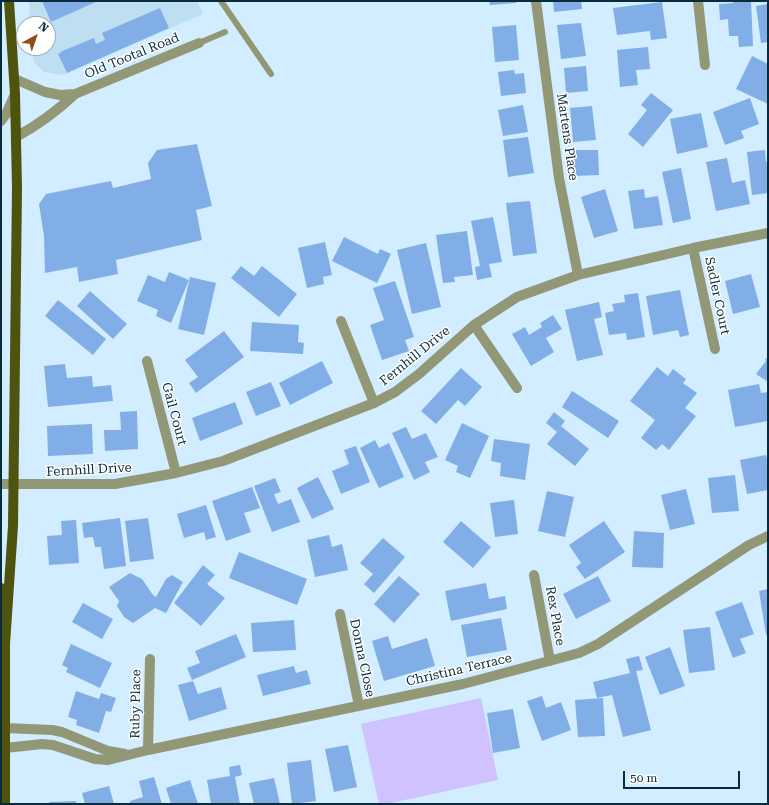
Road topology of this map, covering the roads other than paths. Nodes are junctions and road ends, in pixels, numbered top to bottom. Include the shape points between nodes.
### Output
1 (10, 1) edge
2 (221, 1) edge
3 (536, 1) edge
4 (698, 1) edge
5 (225, 32) dead end
6 (199, 43) joint
7 (705, 65) dead end
8 (271, 74) dead end
9 (15, 79) junction
10 (16, 94) junction
11 (75, 94) junction
12 (1, 121) edge
13 (16, 137) junction
14 (768, 233) edge
15 (693, 248) junction
16 (578, 275) junction
17 (342, 321) dead end
18 (474, 324) junction
19 (715, 350) dead end
20 (147, 361) dead end
21 (517, 388) dead end
22 (374, 403) junction
23 (176, 473) junction
24 (1, 484) edge
25 (13, 484) junction
26 (768, 536) edge
27 (534, 575) dead end
28 (1, 588) edge
29 (340, 614) dead end
30 (3, 644) edge
31 (150, 659) dead end
32 (550, 661) junction
33 (359, 706) junction
34 (5, 728) junction
35 (5, 748) junction
36 (148, 750) junction
37 (127, 755) junction
38 (5, 804) edge

1 - 9 main road
2 - 8 lane
3 - 16 street, Martens Place via 559,178
4 - 7 street
5 - 6 lane
6 - 11 street, Old Tootal Road
9 - 10 main road
9 - 11 street, Old Tootal Road via 45,92
10 - 12 street
10 - 13 main road
11 - 13 street, Old Tootal Road via 58,110
13 - 25 main road
14 - 15 street, Fernhill Drive
15 - 16 street, Fernhill Drive
15 - 19 street, Sadler Court
16 - 18 street, Fernhill Drive via 517,297
17 - 22 street
18 - 21 street
18 - 22 street, Fernhill Drive via 419,374 395,392
20 - 23 street, Gail Court
22 - 23 street, Fernhill Drive via 223,461
23 - 25 street, Fernhill Drive via 115,484
24 - 25 street, Fernhill Drive
25 - 30 main road via 13,526
26 - 32 street, Christina Terrace via 749,545 598,644 579,653
27 - 32 street, Rex Place
28 - 30 main road
29 - 33 street, Donna Close
30 - 34 main road
31 - 36 street, Ruby Place
32 - 33 street, Christina Terrace via 463,684
33 - 36 street, Christina Terrace
34 - 35 main road
34 - 37 street, Christina Terrace via 62,732 108,751
35 - 37 street, Christina Terrace via 42,744 53,745 95,759 108,760
35 - 38 main road
36 - 37 street, Christina Terrace

